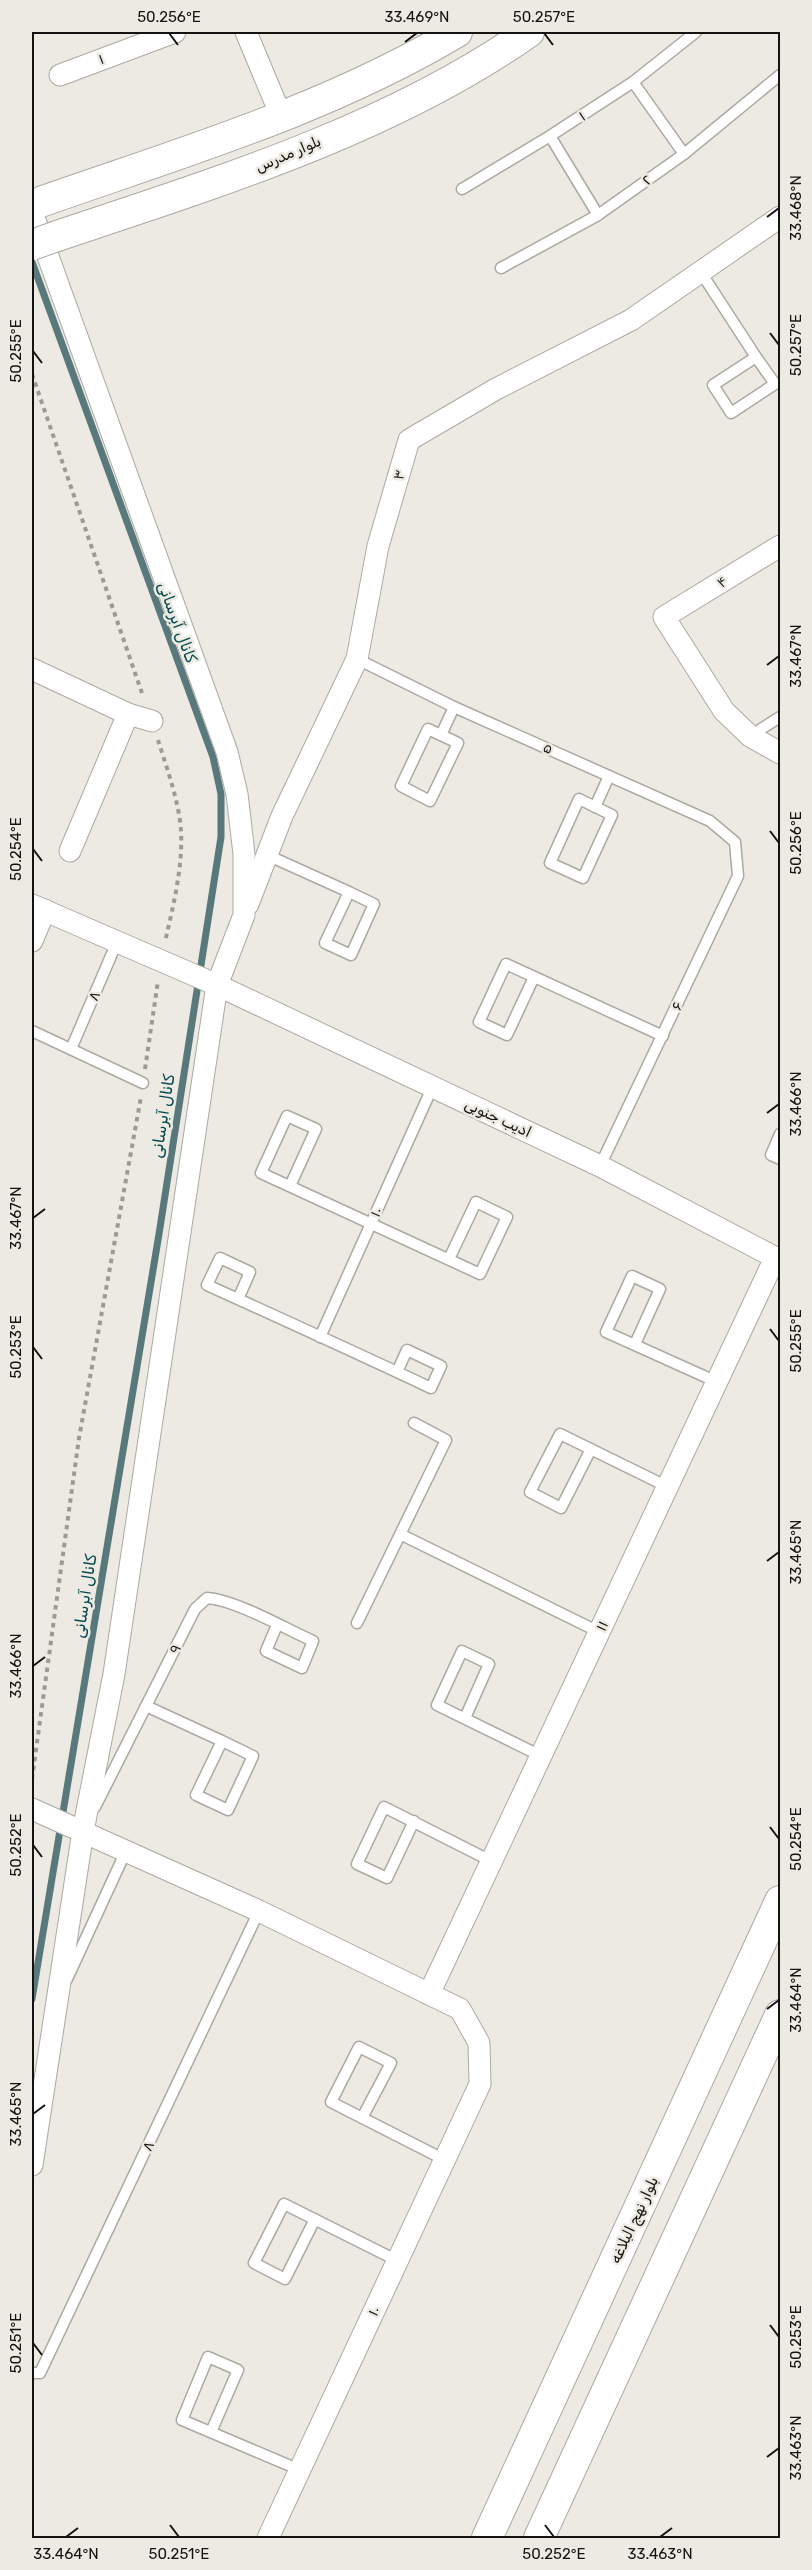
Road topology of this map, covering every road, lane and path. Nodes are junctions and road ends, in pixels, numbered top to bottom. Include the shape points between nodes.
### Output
1 (175, 32) edge
2 (246, 32) edge
3 (458, 32) edge
4 (530, 32) edge
5 (696, 32) edge
6 (60, 75) dead end
7 (780, 75) edge
8 (633, 82) junction
9 (281, 116) junction
10 (550, 136) junction
11 (684, 154) junction
12 (462, 189) dead end
13 (36, 206) edge
14 (598, 215) junction
15 (780, 217) edge
16 (44, 240) edge
17 (501, 268) dead end
18 (702, 274) junction
19 (756, 357) junction
20 (780, 546) edge
21 (357, 659) junction
22 (32, 669) edge
23 (454, 707) junction
24 (128, 714) junction
25 (780, 717) edge
26 (152, 722) dead end
27 (441, 735) junction
28 (750, 736) junction
29 (780, 753) edge
30 (609, 776) junction
31 (595, 807) junction
32 (735, 842) joint
33 (70, 851) dead end
34 (267, 855) junction
35 (349, 892) junction
36 (38, 908) edge
37 (244, 915) junction
38 (32, 940) edge
39 (117, 942) junction
40 (534, 977) junction
41 (216, 986) junction
42 (32, 1031) edge
43 (663, 1036) junction
44 (71, 1049) junction
45 (143, 1083) dead end
46 (432, 1088) junction
47 (780, 1134) edge
48 (780, 1160) edge
49 (600, 1166) junction
50 (290, 1186) junction
51 (371, 1223) junction
52 (449, 1259) junction
53 (778, 1259) edge
54 (238, 1299) dead end
55 (320, 1337) junction
56 (635, 1344) junction
57 (397, 1372) dead end
58 (717, 1382) junction
59 (414, 1423) dead end
60 (591, 1449) junction
61 (668, 1486) junction
62 (402, 1535) junction
63 (357, 1623) dead end
64 (277, 1625) junction
65 (599, 1632) junction
66 (146, 1706) junction
67 (465, 1718) junction
68 (222, 1741) junction
69 (541, 1756) junction
70 (32, 1809) edge
71 (414, 1821) junction
72 (83, 1831) junction
73 (126, 1851) junction
74 (491, 1861) junction
75 (780, 1901) edge
76 (259, 1911) junction
77 (429, 1994) junction
78 (58, 1998) junction
79 (780, 2015) edge
80 (362, 2118) junction
81 (445, 2160) junction
82 (32, 2166) edge
83 (315, 2219) junction
84 (398, 2261) junction
85 (32, 2373) edge
86 (211, 2432) junction
87 (300, 2470) junction
88 (268, 2538) edge
89 (487, 2538) edge
90 (539, 2538) edge

1 - 6 street, ۱
2 - 9 street
3 - 9 main road via 363,83
4 - 16 main road, بلوار مدرس via 451,81 309,146 256,168
5 - 8 lane, ۱
7 - 11 lane, ۲
8 - 10 lane, ۱
8 - 11 lane
9 - 13 main road
10 - 12 lane, ۱
10 - 14 lane
11 - 14 lane, ۲
13 - 37 street via 226,752 237,794 244,854
14 - 17 lane, ۲
15 - 18 street, ۳
18 - 19 lane
18 - 21 street, ۳ via 631,320 496,389 409,440 378,546
19 - 19 lane via 713,385 731,413 775,384
20 - 28 street, ۴ via 664,617 724,711
21 - 23 lane, ۵
21 - 34 street, ۳
22 - 24 street
23 - 27 lane
23 - 30 lane, ۵
24 - 26 street
24 - 33 street
25 - 28 lane
27 - 27 lane via 428,729 400,786 430,801 458,743
28 - 29 street
30 - 31 lane
30 - 32 lane, ۵ via 710,821
31 - 31 lane via 612,815 583,878 550,864 579,800
32 - 43 lane, ۶ via 738,876
34 - 35 lane
34 - 37 street, ۳
35 - 35 lane via 326,943 351,955 374,904
36 - 38 street
36 - 39 street
37 - 41 street, ۳
39 - 41 street, ادیب جنوبی
39 - 44 lane, ۸
40 - 40 lane via 506,964 479,1022 507,1035
40 - 43 lane
41 - 46 street, ادیب جنوبی
41 - 72 street, ۳ via 114,1674
42 - 44 lane
43 - 49 lane, ۶
44 - 45 lane
46 - 49 street, ادیب جنوبی
46 - 51 lane, ۱۰
47 - 48 lane via 771,1155
49 - 53 street, ادیب جنوبی
50 - 50 lane via 316,1129 287,1116 261,1173
50 - 51 lane
51 - 52 lane
51 - 55 lane, ۱۰
52 - 52 lane via 476,1202 507,1216 480,1274
53 - 58 street, ۱۱
54 - 55 lane
55 - 57 lane
56 - 56 lane via 606,1332 632,1276 660,1288
56 - 58 lane
58 - 61 street, ۱۱
59 - 62 lane via 446,1440
60 - 60 lane via 560,1434 530,1492 561,1508
60 - 61 lane
61 - 65 street, ۱۱
62 - 63 lane
62 - 65 lane
64 - 64 lane, ۹ via 313,1641 302,1668 266,1651
64 - 66 lane, ۹ via 219,1599 207,1598 195,1609
65 - 69 street, ۱۱
66 - 68 lane
66 - 72 lane, ۹
67 - 67 lane via 437,1705 462,1652 489,1664
67 - 69 lane
68 - 68 lane via 196,1795 228,1810 254,1756
69 - 74 street, ۱۱
70 - 72 street
71 - 71 lane via 384,1807 357,1864 387,1878
71 - 74 lane
72 - 73 street
72 - 78 street, ۳
73 - 76 street
73 - 78 lane
74 - 77 street, ۱۱
75 - 89 main road, بلوار نهج البلاغه
76 - 77 street
76 - 85 lane, ۸ via 40,2373
77 - 81 street, ۱۰ via 460,2009 479,2043 480,2084
78 - 82 street, ۳
79 - 90 main road
80 - 80 lane via 331,2102 359,2047 391,2063
80 - 81 lane
81 - 84 street, ۱۰
83 - 83 lane via 284,2204 254,2263 285,2279
83 - 84 lane
84 - 87 street, ۱۰
86 - 86 lane via 182,2420 208,2358 238,2370
86 - 87 lane
87 - 88 street, ۱۰

